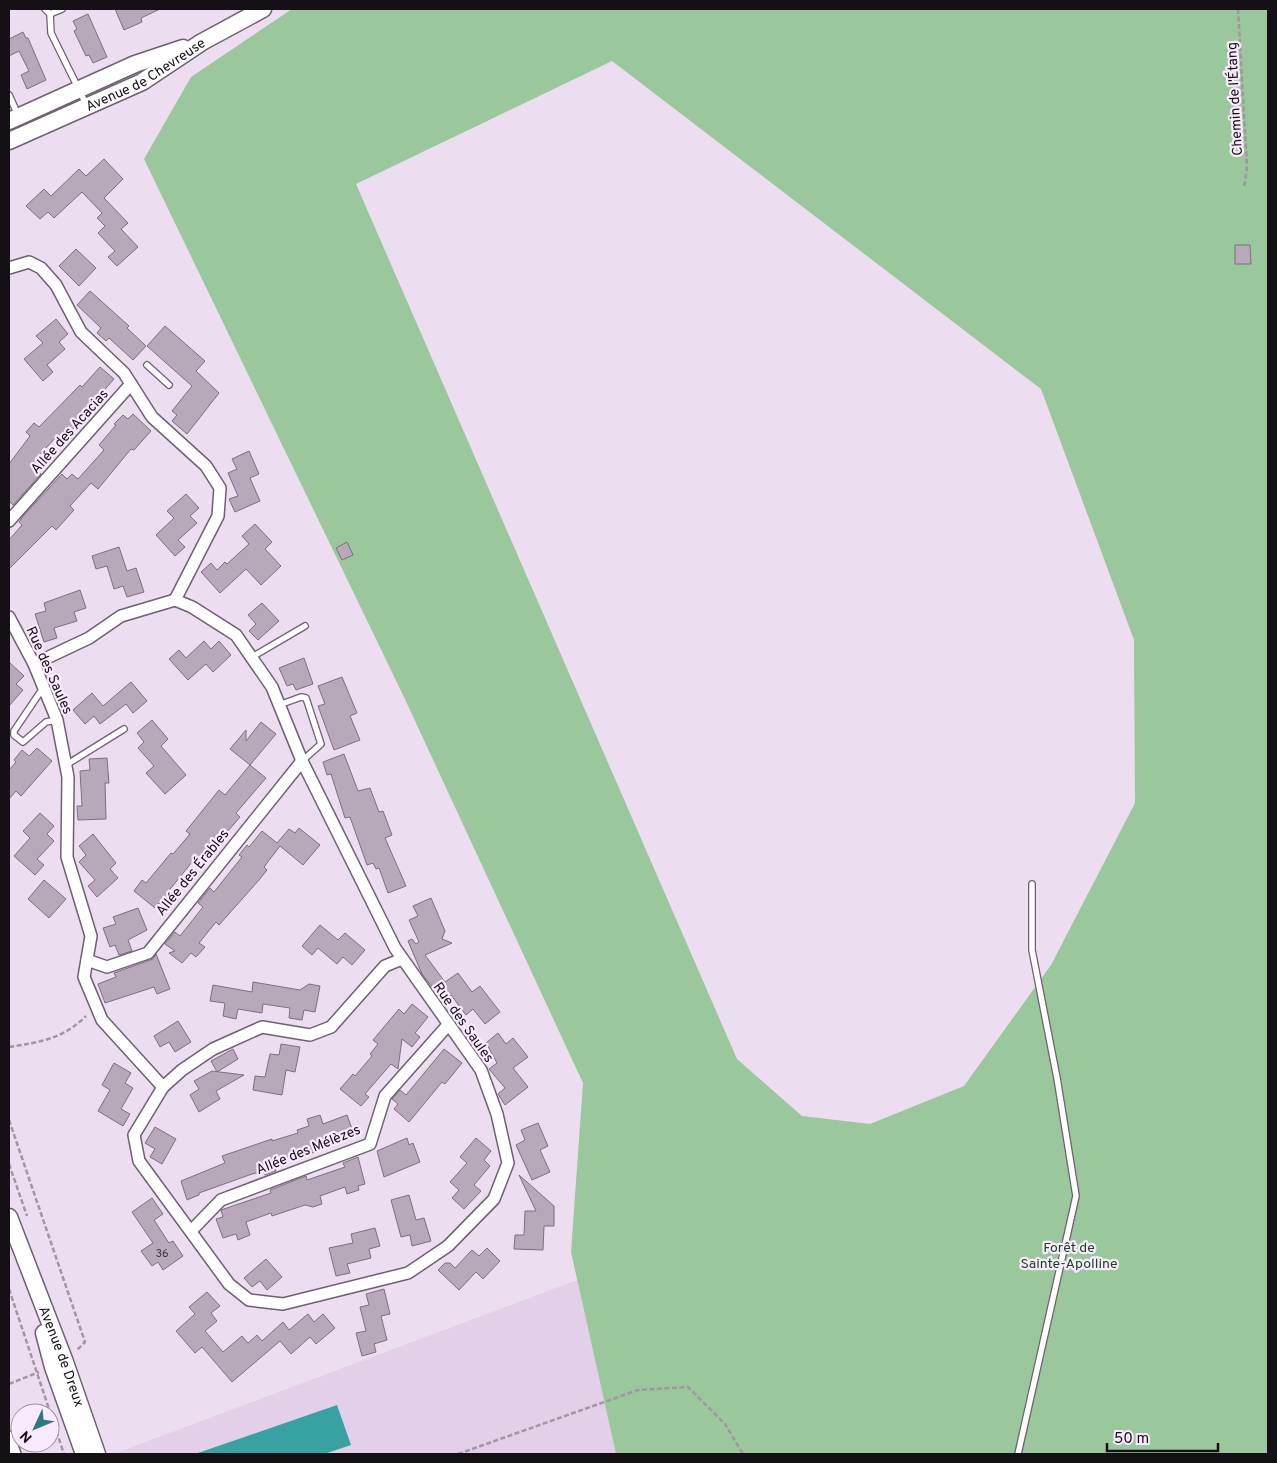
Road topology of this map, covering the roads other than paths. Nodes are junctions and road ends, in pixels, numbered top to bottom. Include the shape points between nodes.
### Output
1 (45, 9) edge
2 (62, 9) edge
3 (263, 9) edge
4 (50, 14) junction
5 (202, 42) junction
6 (78, 90) junction
7 (9, 95) edge
8 (87, 106) junction
9 (14, 119) edge
10 (9, 141) edge
11 (9, 268) edge
12 (147, 365) dead end
13 (131, 384) junction
14 (169, 385) dead end
15 (9, 522) edge
16 (175, 600) junction
17 (9, 617) edge
18 (305, 626) dead end
19 (252, 657) junction
20 (34, 664) junction
21 (43, 686) junction
22 (279, 704) junction
23 (57, 720) junction
24 (124, 729) dead end
25 (302, 761) junction
26 (66, 766) junction
27 (1032, 884) dead end
28 (402, 959) junction
29 (87, 960) junction
30 (448, 1025) junction
31 (163, 1087) junction
32 (9, 1217) edge
33 (191, 1231) junction
34 (23, 1258) junction
35 (9, 1437) edge
36 (15, 1454) edge
37 (84, 1454) edge
38 (97, 1454) edge
39 (1018, 1454) edge

1 - 4 lane
2 - 4 lane
3 - 5 street
4 - 6 lane via 51,33
5 - 6 street, Avenue de Chevreuse via 135,64
5 - 8 street, Avenue de Chevreuse via 142,82
6 - 8 lane
6 - 9 street, Avenue de Chevreuse
7 - 9 lane
8 - 10 street, Avenue de Chevreuse
11 - 13 street via 29,262 41,268 56,284 81,332 124,373
12 - 14 lane
13 - 15 street, Allée des Acacias
13 - 16 street via 152,417 206,466 220,488 218,516
16 - 19 street, Rue des Saules via 236,635
16 - 20 street via 120,616 90,638
17 - 20 street, Rue des Saules
18 - 19 lane
19 - 22 street, Rue des Saules
20 - 21 street, Rue des Saules
21 - 23 street, Rue des Saules
21 - 23 lane via 14,735 22,742 50,720
22 - 25 street, Rue des Saules
22 - 25 lane via 306,698 321,744
23 - 26 street, Rue des Saules
24 - 26 lane
25 - 28 street, Rue des Saules
25 - 29 street, Allée des Érables via 148,953 107,968
26 - 29 street, Rue des Saules via 67,856 91,936
27 - 39 lane via 1032,950 1076,1196
28 - 30 street, Rue des Saules
28 - 31 street via 385,966 331,1027 310,1035 262,1027 213,1049
29 - 31 street, Rue des Saules via 84,977 102,1020
30 - 33 street, Allée des Mélèzes via 385,1096 370,1144 221,1200
30 - 33 street, Rue des Saules via 481,1070 497,1114 508,1163 494,1199 448,1246 408,1273 283,1304 249,1300 229,1284
31 - 33 street, Rue des Saules via 134,1135 139,1161
32 - 34 street, Avenue de Dreux
34 - 37 street, Avenue de Dreux via 53,1367
34 - 38 street, Avenue de Dreux via 65,1362
35 - 36 street

